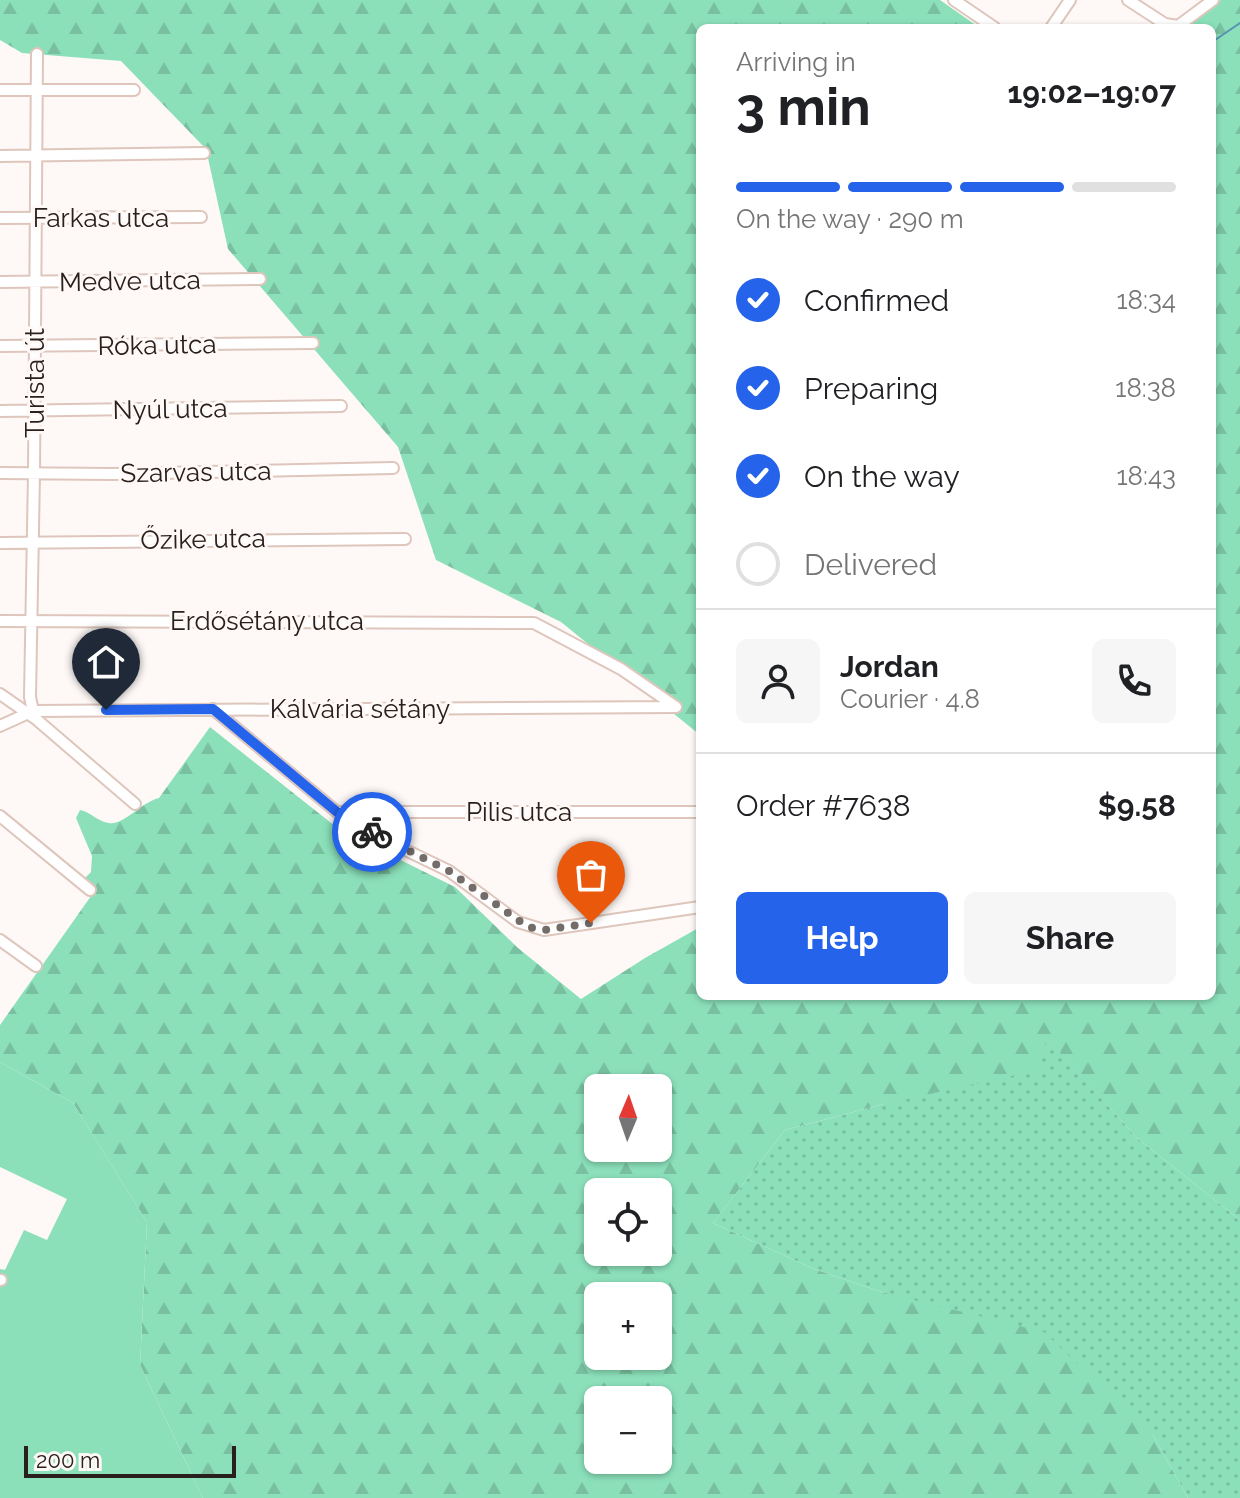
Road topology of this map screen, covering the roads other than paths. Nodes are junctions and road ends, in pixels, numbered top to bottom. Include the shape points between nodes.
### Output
1 (954, 0) edge
2 (1070, 0) edge
3 (1128, 0) edge
4 (1213, 0) edge
5 (989, 24) edge
6 (1054, 24) edge
7 (1165, 24) edge
8 (1181, 24) edge
9 (37, 54) dead end
10 (0, 90) edge
11 (36, 90) junction
12 (134, 90) dead end
13 (204, 153) dead end
14 (0, 156) edge
15 (36, 156) junction
16 (201, 217) dead end
17 (0, 218) edge
18 (36, 218) junction
19 (260, 279) dead end
20 (0, 282) edge
21 (35, 282) junction
22 (313, 343) dead end
23 (0, 346) edge
24 (35, 346) junction
25 (341, 406) dead end
26 (0, 411) edge
27 (35, 411) junction
28 (393, 468) dead end
29 (0, 473) edge
30 (34, 473) junction
31 (405, 539) dead end
32 (34, 542) junction
33 (0, 543) edge
34 (33, 620) junction
35 (0, 621) edge
36 (0, 694) edge
37 (676, 707) joint
38 (213, 709) junction
39 (30, 713) junction
40 (0, 726) edge
41 (135, 804) dead end
42 (337, 812) junction
43 (696, 812) edge
44 (0, 816) edge
45 (90, 890) dead end
46 (696, 908) edge
47 (0, 940) edge
48 (36, 966) dead end

1 - 5 street
2 - 6 street
3 - 7 street
4 - 8 street
9 - 11 street, Turista út
10 - 11 street
11 - 12 street
11 - 15 street, Turista út
13 - 15 street
14 - 15 street
15 - 18 street, Turista út
16 - 18 street, Farkas utca
17 - 18 street, Farkas utca
18 - 21 street, Turista út
19 - 21 street, Medve utca
20 - 21 street, Medve utca
21 - 24 street, Turista út
22 - 24 street, Róka utca
23 - 24 street, Róka utca
24 - 27 street, Turista út
25 - 27 street, Nyúl utca
26 - 27 street, Nyúl utca
27 - 30 street, Turista út
28 - 30 street, Szarvas utca
29 - 30 street, Szarvas utca
30 - 32 street, Turista út
31 - 32 street, Őzike utca
32 - 33 street, Őzike utca
32 - 34 street, Turista út
34 - 35 street, Erdősétány utca
34 - 37 street, Erdősétány utca via 534,623 621,669
34 - 39 street, Turista út
36 - 39 street
37 - 38 street, Kálvária sétány
38 - 39 street, Kálvária sétány
38 - 42 street
39 - 40 street, Kálvária sétány
39 - 41 street
42 - 43 street, Pilis utca
42 - 46 street via 449,871 535,930
44 - 45 street
47 - 48 street

